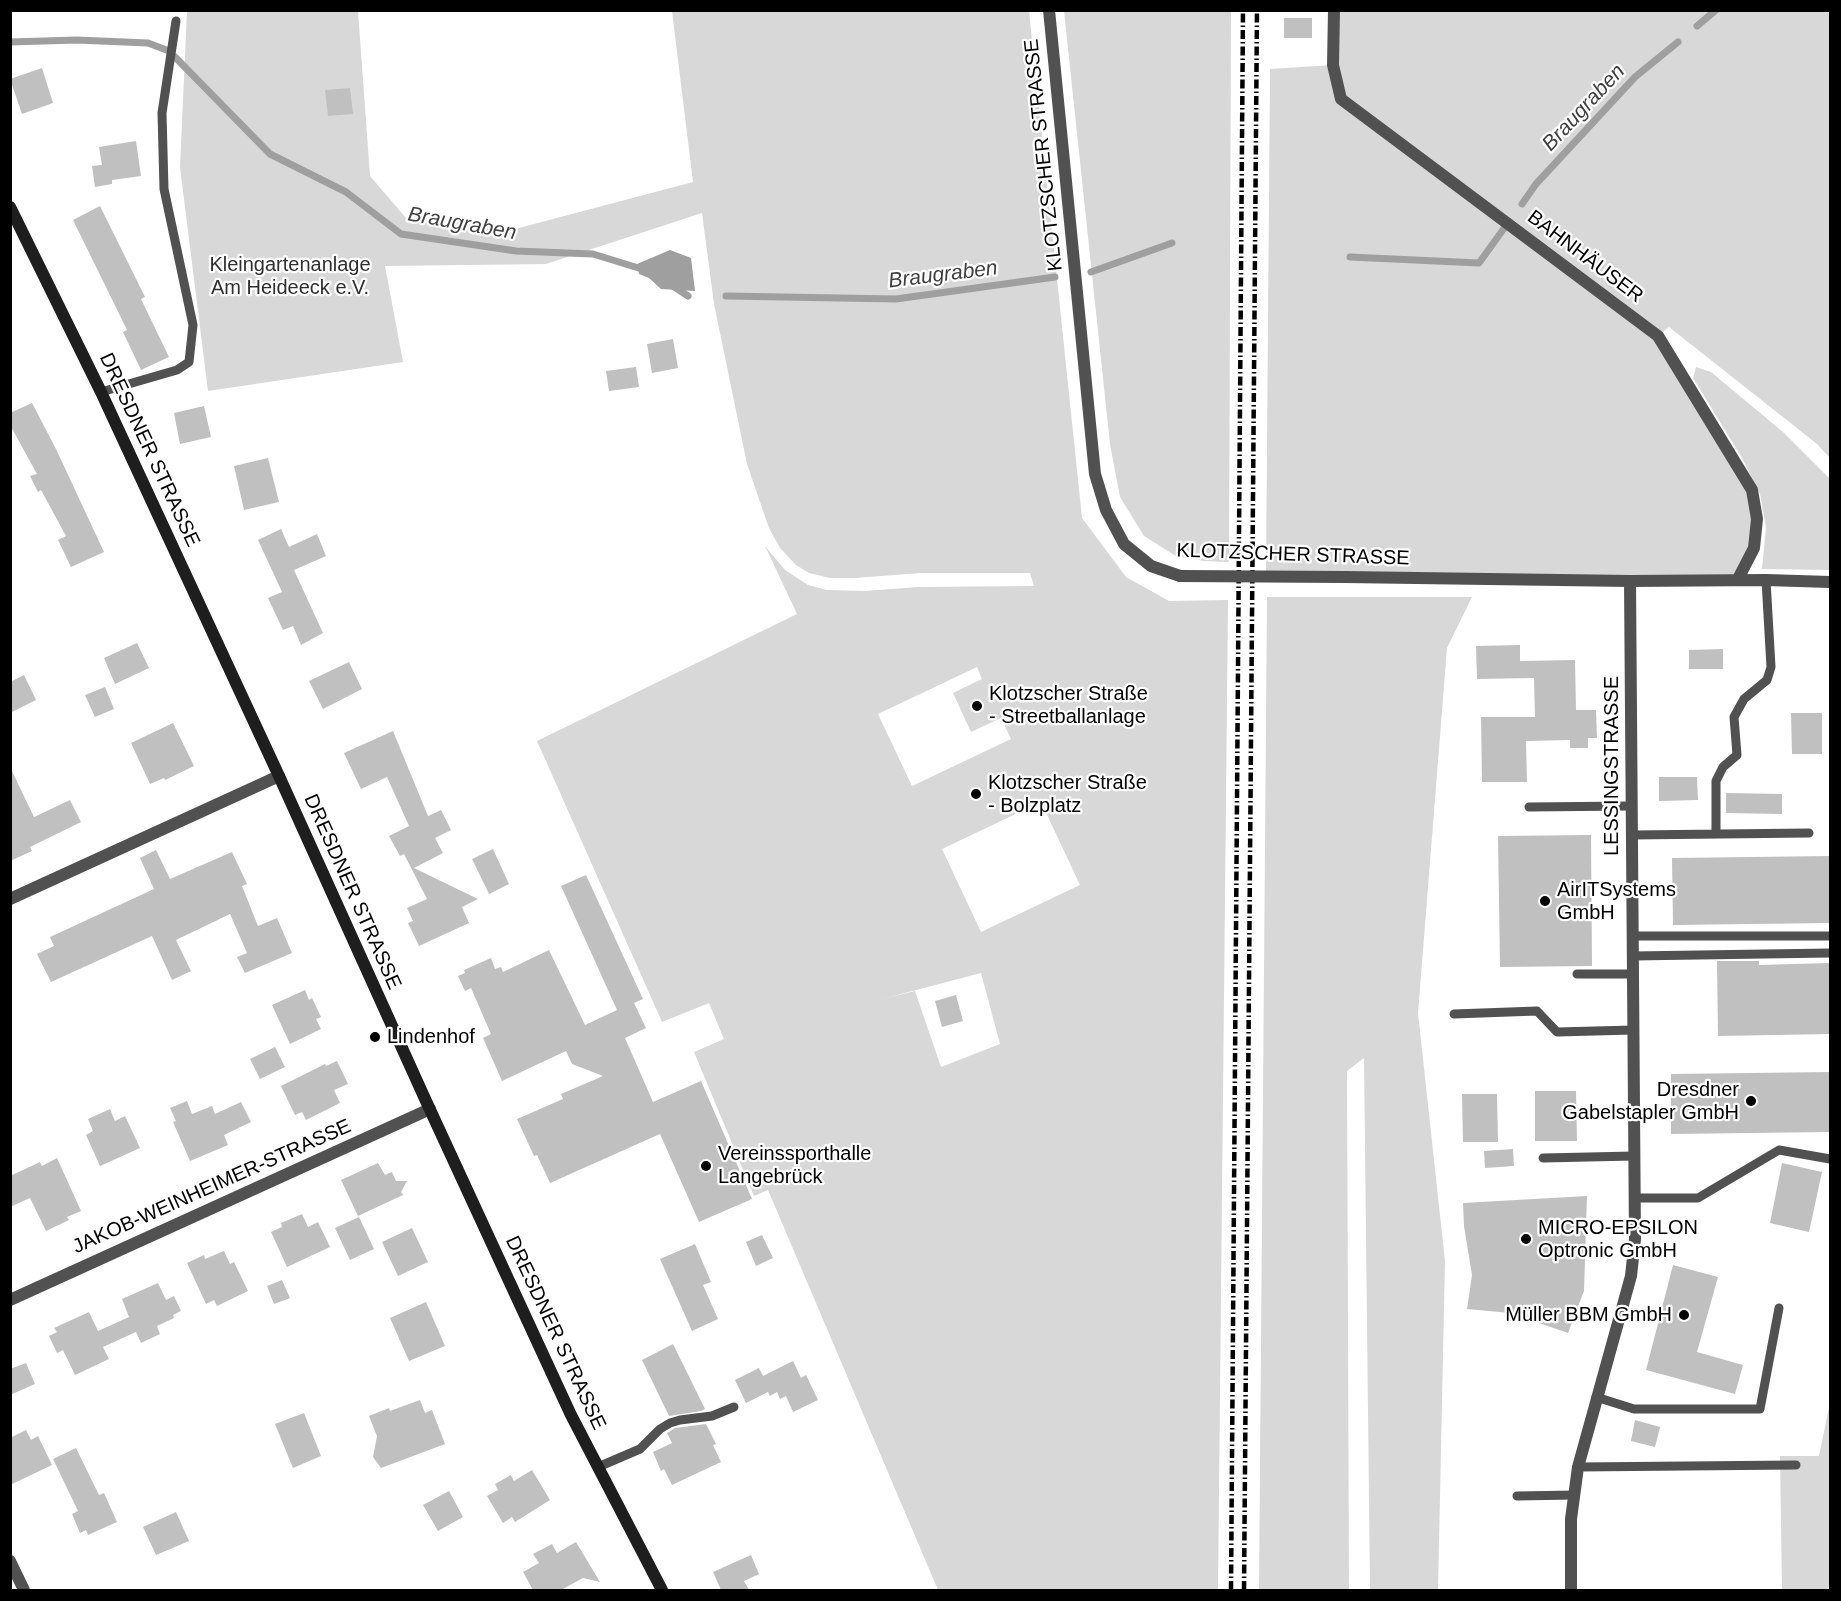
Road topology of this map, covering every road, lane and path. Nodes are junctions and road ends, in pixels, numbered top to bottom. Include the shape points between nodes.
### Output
1 (1049, 10) edge
2 (1334, 10) edge
3 (176, 21) dead end
4 (12, 214) edge
5 (101, 393) junction
6 (1738, 579) junction
7 (1766, 580) junction
8 (1630, 581) junction
9 (1830, 582) edge
10 (279, 776) junction
11 (1632, 806) junction
12 (1529, 807) dead end
13 (1809, 833) dead end
14 (1716, 834) junction
15 (1632, 835) junction
16 (10, 899) edge
17 (1632, 936) junction
18 (1830, 936) edge
19 (1830, 952) edge
20 (1632, 957) junction
21 (1577, 974) dead end
22 (1633, 974) junction
23 (1454, 1014) dead end
24 (1633, 1029) junction
25 (430, 1109) junction
26 (1634, 1156) junction
27 (1543, 1158) dead end
28 (1830, 1159) edge
29 (1634, 1198) junction
30 (10, 1300) edge
31 (1779, 1308) dead end
32 (1596, 1397) junction
33 (734, 1407) dead end
34 (1796, 1465) dead end
35 (598, 1467) junction
36 (1578, 1467) junction
37 (1575, 1495) junction
38 (1517, 1496) dead end
39 (10, 1562) edge
40 (24, 1590) edge
41 (662, 1590) edge
42 (1571, 1590) edge

1 - 8 street, KLOTZSCHER STRASSE, bridge via 1095,474 1106,510 1124,544 1151,566 1180,576
2 - 6 street, BAHNHÄUSER via 1333,65 1341,99 1658,336 1752,490 1757,519 1754,548
3 - 5 lane via 162,113 164,189 194,325 189,362 177,370
4 - 5 main road, DRESDNER STRASSE
5 - 10 main road, DRESDNER STRASSE
6 - 7 street, KLOTZSCHER STRASSE
6 - 8 street, KLOTZSCHER STRASSE
7 - 9 street, KLOTZSCHER STRASSE
7 - 14 lane via 1771,667 1767,680 1744,699 1734,717 1737,755 1723,767 1716,781
8 - 11 street, LESSINGSTRASSE
10 - 16 street
10 - 25 main road, DRESDNER STRASSE
11 - 12 lane
11 - 15 street, LESSINGSTRASSE
13 - 14 lane
14 - 15 lane
15 - 17 street, LESSINGSTRASSE
17 - 18 lane
17 - 20 street, LESSINGSTRASSE
19 - 20 lane
20 - 22 street, LESSINGSTRASSE
21 - 22 lane
22 - 24 street, LESSINGSTRASSE
23 - 24 lane via 1537,1011 1557,1032
24 - 26 street, LESSINGSTRASSE
25 - 30 street, JAKOB-WEINHEIMER-STRASSE
25 - 35 main road, DRESDNER STRASSE
26 - 27 lane
26 - 29 street, LESSINGSTRASSE
28 - 29 lane via 1779,1150 1698,1198
29 - 32 street, LESSINGSTRASSE via 1631,1276
31 - 32 lane via 1760,1409 1634,1409
32 - 36 street, LESSINGSTRASSE
33 - 35 lane via 704,1418 670,1423 640,1449
34 - 36 lane
35 - 41 main road, DRESDNER STRASSE
36 - 37 street, LESSINGSTRASSE
37 - 38 lane
37 - 42 street, LESSINGSTRASSE
39 - 40 street

